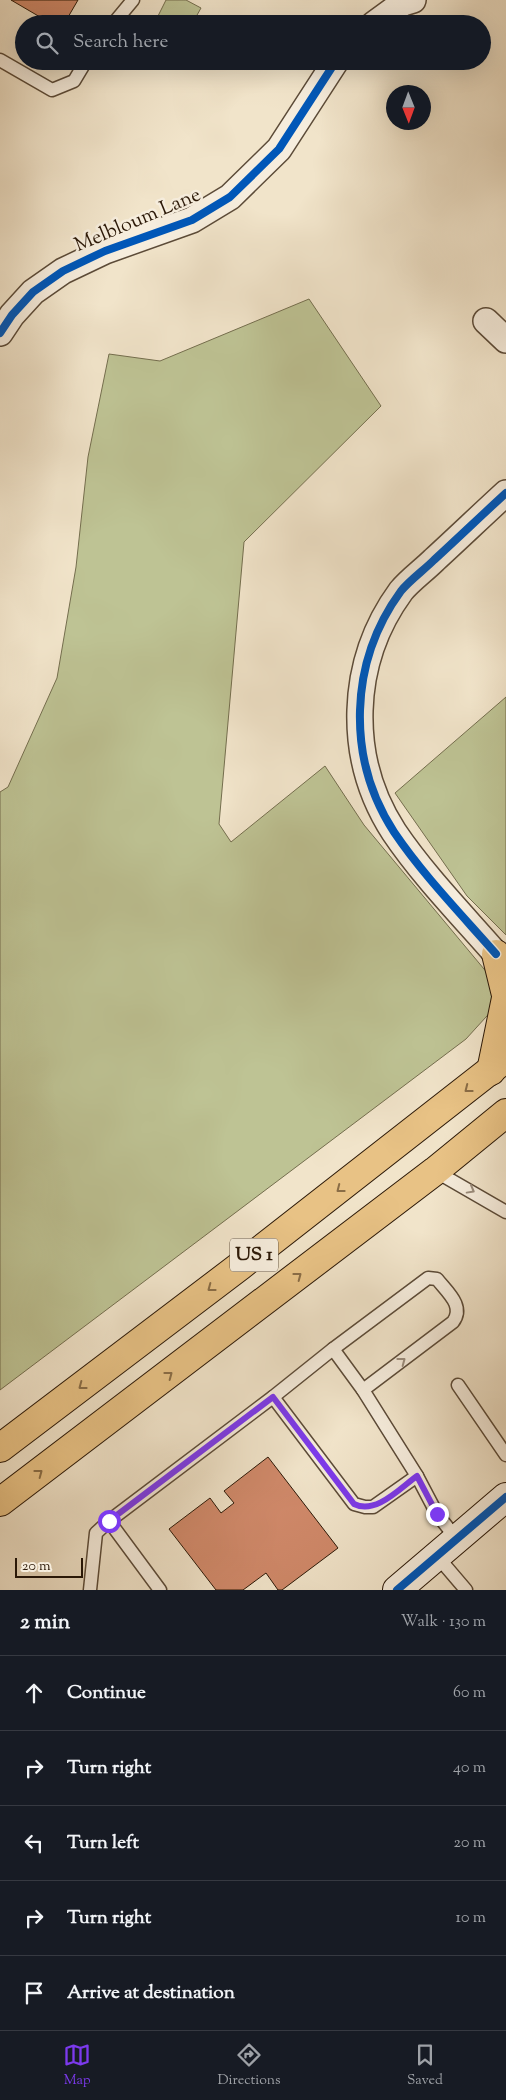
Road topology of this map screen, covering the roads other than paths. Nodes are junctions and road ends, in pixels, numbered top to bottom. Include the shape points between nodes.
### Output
1 (133, 0) edge
2 (413, 0) edge
3 (120, 15) edge
4 (387, 15) edge
5 (0, 60) edge
6 (15, 69) edge
7 (17, 70) edge
8 (81, 70) edge
9 (330, 70) edge
10 (486, 321) dead end
11 (0, 333) edge
12 (506, 340) edge
13 (506, 493) edge
14 (501, 956) edge
15 (506, 996) edge
16 (498, 1065) edge
17 (506, 1112) edge
18 (435, 1171) junction
19 (506, 1212) edge
20 (333, 1349) junction
21 (458, 1385) dead end
22 (363, 1390) junction
23 (273, 1397) junction
24 (0, 1448) edge
25 (506, 1455) edge
26 (417, 1476) junction
27 (506, 1497) edge
28 (0, 1502) edge
29 (109, 1521) junction
30 (447, 1547) junction
31 (90, 1590) edge
32 (160, 1590) edge
33 (397, 1590) edge
34 (466, 1590) edge

1 - 3 lane
2 - 4 street
5 - 6 lane
7 - 8 lane via 52,90 74,81
9 - 11 street, Melbloum Lane via 279,149 230,197 192,220 104,251 63,271 33,292
10 - 12 street
13 - 14 street via 402,590 386,614 364,667 359,725 370,780 394,832
14 - 15 highway
15 - 16 highway
16 -> 24 highway, US 1
17 - 18 highway, US 1
18 -> 19 lane
28 -> 18 highway, US 1
20 - 22 lane
22 -> 20 lane via 453,1322 459,1312 456,1304 437,1279 428,1278
20 - 23 lane
21 - 25 lane
22 - 26 lane
23 - 26 lane via 354,1504 376,1505
23 - 29 lane
26 - 30 lane via 437,1514
27 - 30 street
29 - 31 lane via 96,1532
29 - 32 lane
30 - 33 street
30 - 34 lane

